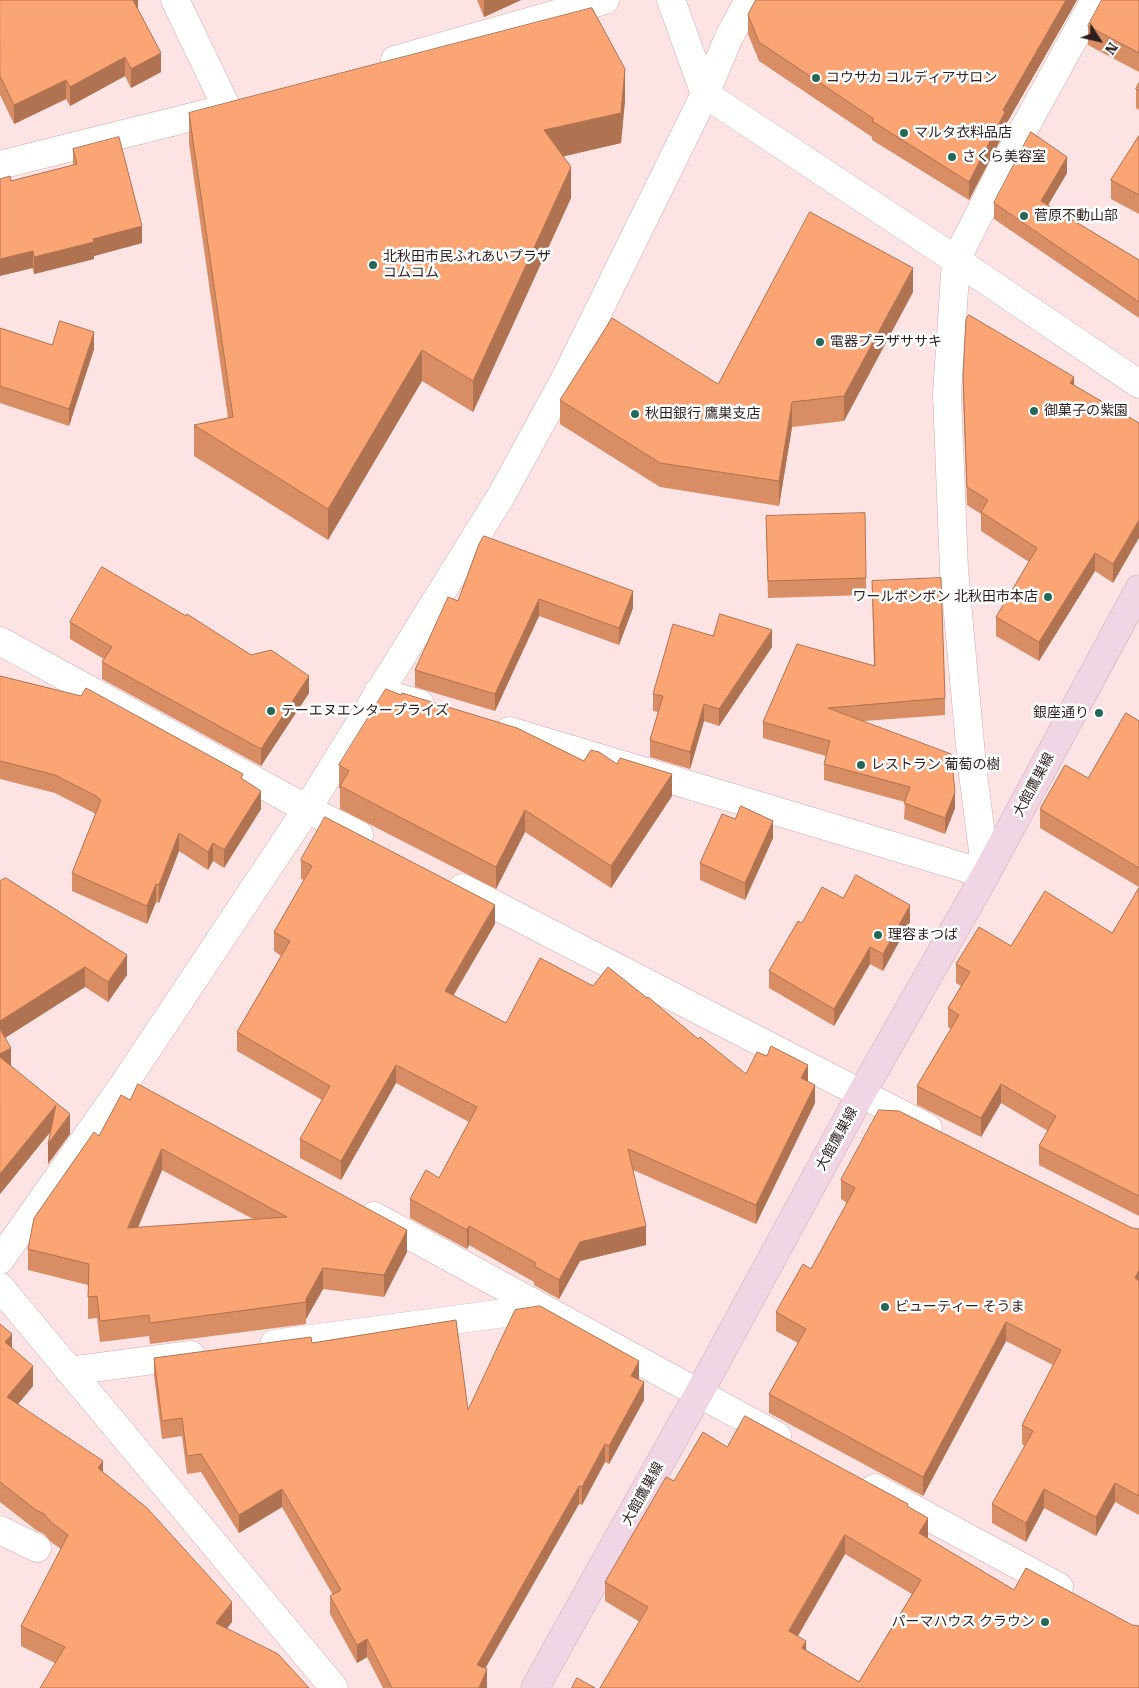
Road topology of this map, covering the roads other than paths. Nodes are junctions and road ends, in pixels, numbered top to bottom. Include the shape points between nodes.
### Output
1 (175, 0) edge
2 (606, 0) edge
3 (671, 0) edge
4 (749, 0) edge
5 (1095, 0) edge
6 (373, 66) edge
7 (705, 94) junction
8 (0, 165) edge
9 (956, 260) junction
10 (1139, 384) edge
11 (1139, 589) edge
12 (0, 640) edge
13 (378, 692) junction
14 (445, 712) edge
15 (483, 723) edge
16 (307, 809) junction
17 (377, 845) edge
18 (986, 874) junction
19 (439, 877) edge
20 (861, 1094) junction
21 (948, 1137) edge
22 (352, 1204) edge
23 (0, 1260) edge
24 (0, 1287) edge
25 (542, 1308) junction
26 (246, 1348) edge
27 (217, 1351) edge
28 (69, 1371) junction
29 (698, 1393) junction
30 (802, 1449) edge
31 (854, 1477) edge
32 (0, 1530) edge
33 (37, 1548) dead end
34 (1078, 1598) edge
35 (334, 1688) edge
36 (535, 1688) edge

1 - 8 street via 237,105
2 - 6 street
3 - 7 street
4 - 7 street
5 - 9 street
7 - 9 street
7 - 13 street via 566,376 501,496
9 - 10 street
9 - 18 street via 947,394 954,570 972,766
11 - 18 main road, 大館鷹巣線
12 - 16 street
13 - 14 street
13 - 16 street
15 - 18 street
16 - 17 street
16 - 23 street via 135,1086
18 - 20 main road, 大館鷹巣線
19 - 20 street
20 - 21 street
20 - 29 main road, 大館鷹巣線
22 - 25 street
24 - 28 street
25 - 26 street
25 - 29 street
27 - 28 street
28 - 35 street
29 - 30 street
29 - 36 main road, 大館鷹巣線
31 - 34 street
32 - 33 street

